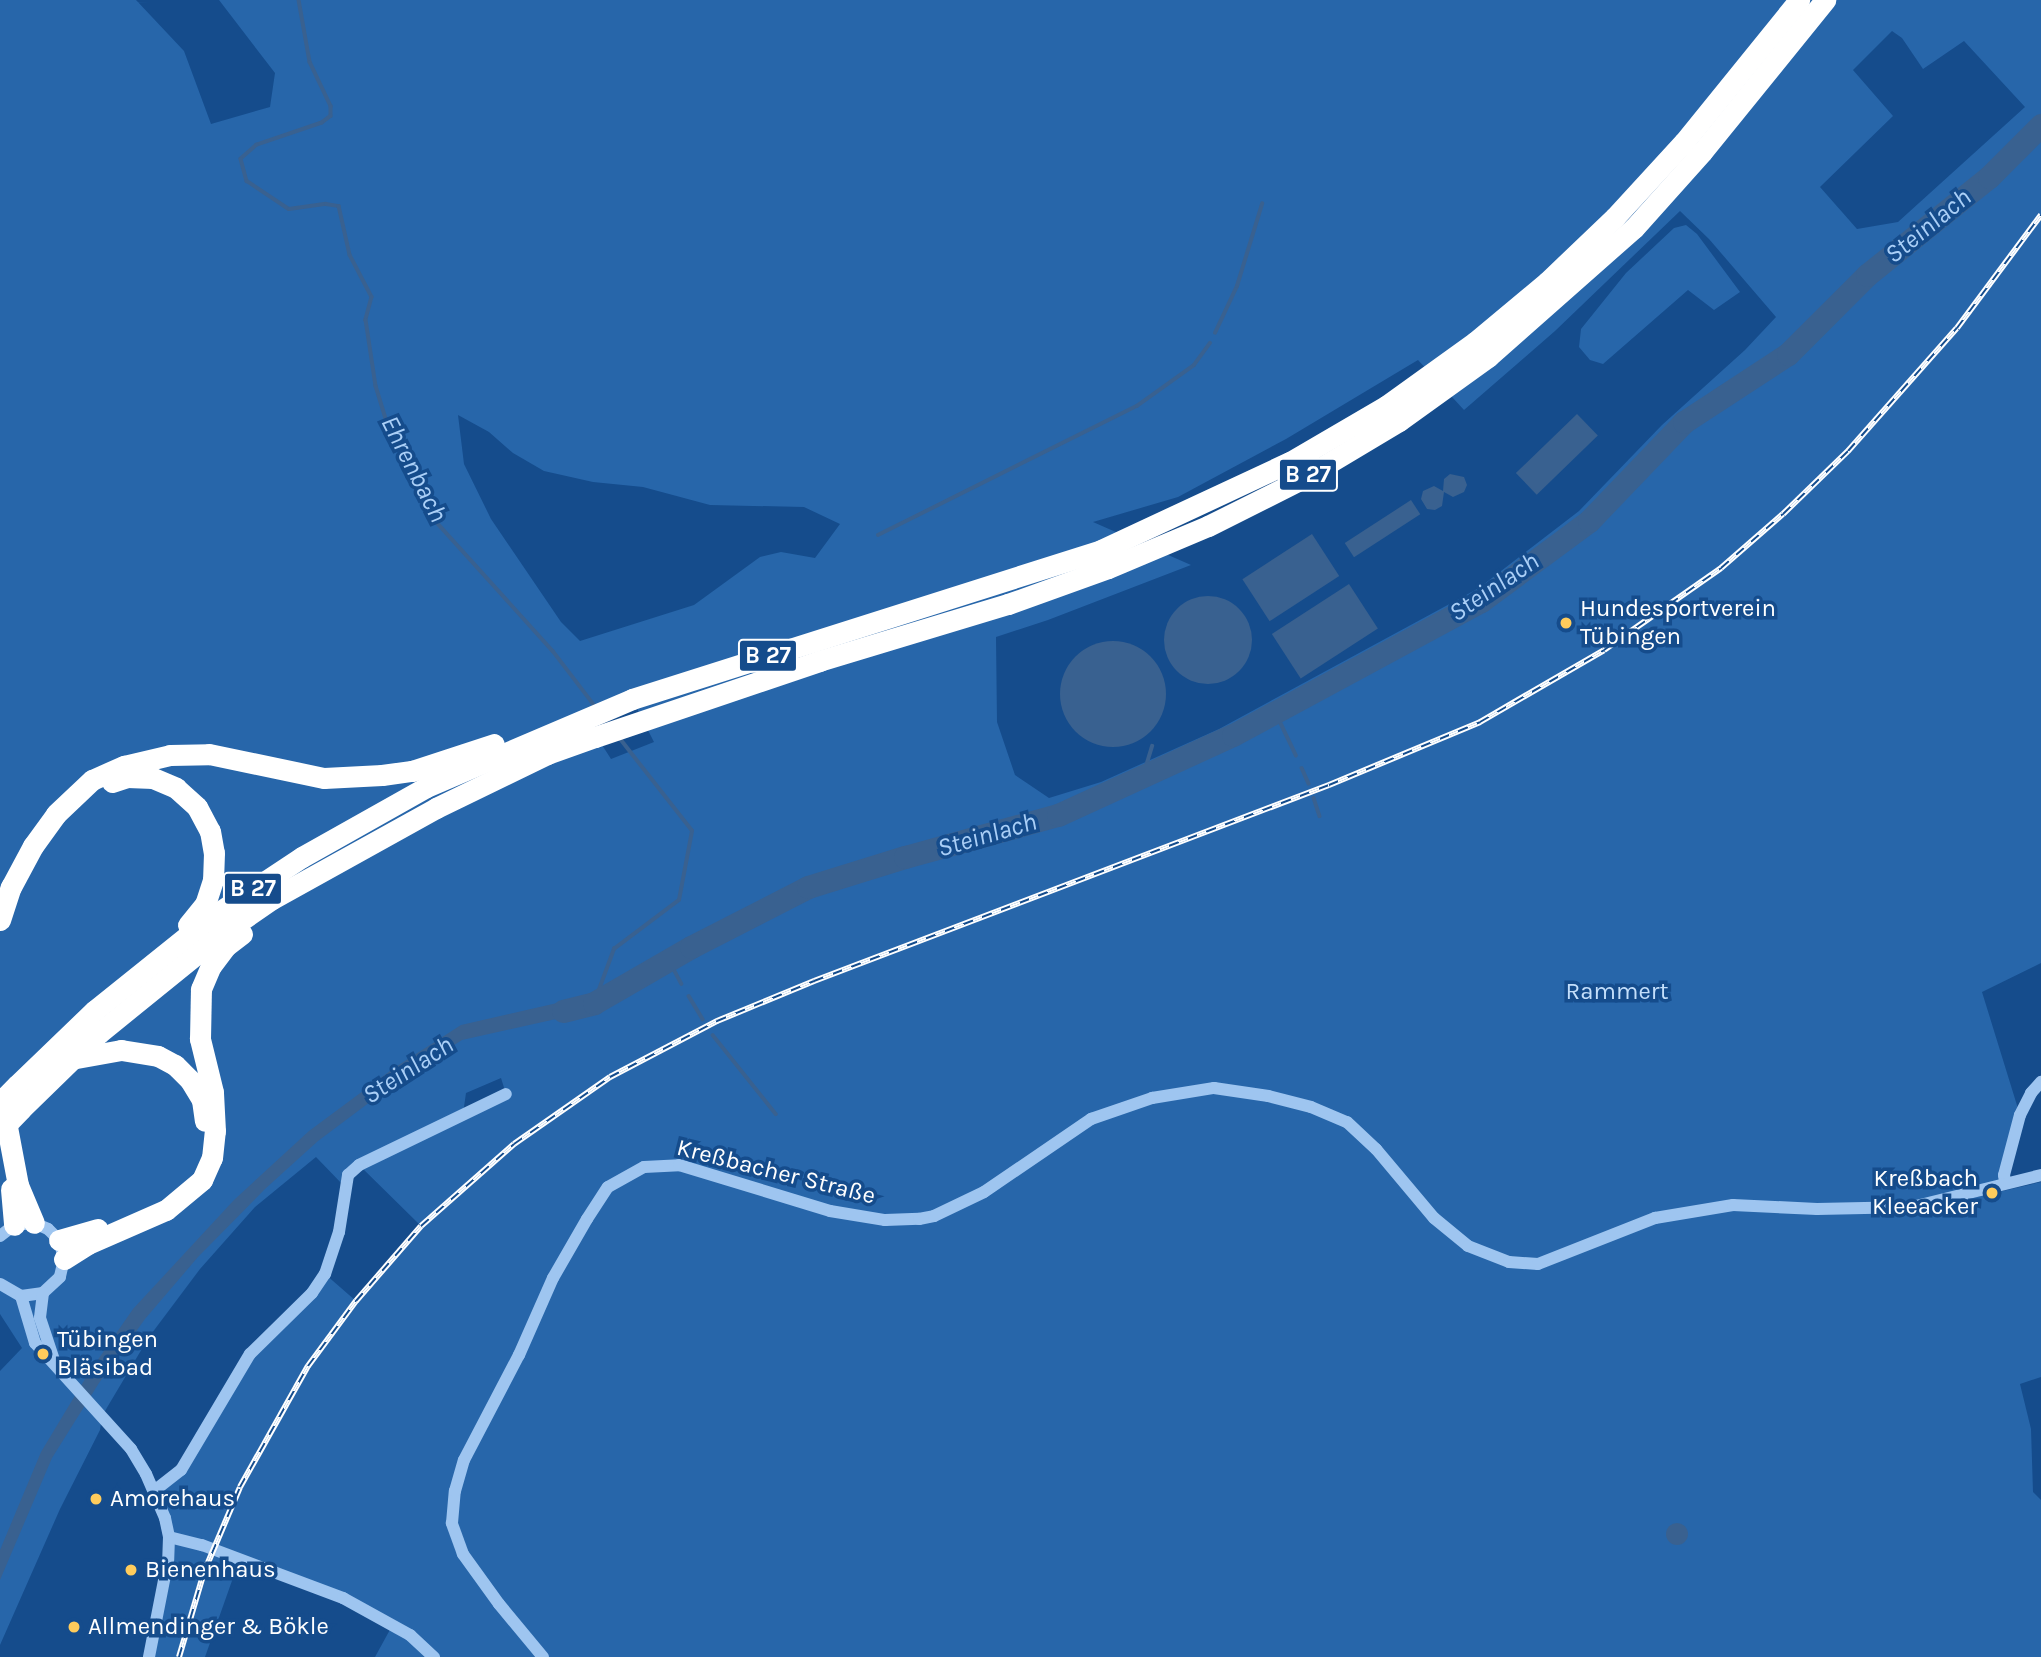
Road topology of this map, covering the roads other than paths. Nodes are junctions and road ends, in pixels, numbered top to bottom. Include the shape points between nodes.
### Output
1 (1799, 0) edge
2 (1825, 0) edge
3 (577, 720) junction
4 (326, 868) junction
5 (0, 920) edge
6 (0, 939) edge
7 (94, 1011) junction
8 (71, 1059) junction
9 (2041, 1082) edge
10 (8, 1086) edge
11 (506, 1094) dead end
12 (0, 1102) edge
13 (0, 1131) edge
14 (2041, 1175) edge
15 (2005, 1182) junction
16 (16, 1228) edge
17 (62, 1250) junction
18 (0, 1284) edge
19 (43, 1293) junction
20 (21, 1296) junction
21 (57, 1367) junction
22 (154, 1491) junction
23 (169, 1537) junction
24 (149, 1657) edge
25 (434, 1657) edge
26 (544, 1657) edge

1 - 3 highway, B 27 via 1684,142 1615,217 1475,342 1374,413 1290,462 1101,550
2 - 4 highway, B 27 via 1634,228 1488,358 1399,421 1302,479 1208,526 1108,568 547,754
3 - 5 highway via 532,730 412,771 382,775 324,778 209,754 170,755 124,766 92,780 56,814 11,887
3 - 7 highway, B 27 via 426,788 302,857 207,920
4 - 8 highway, B 27 via 220,935
4 - 17 highway via 226,946 201,989 200,1040 213,1092 215,1131 212,1158 202,1180 166,1210 88,1244
6 - 7 highway via 29,865 52,830 78,804 99,787 127,776 153,778 176,789 197,807 209,831 213,880 205,904 188,925 127,973
7 - 10 highway, B 27
8 - 13 highway, B 27, bridge
8 - 17 highway via 121,1051 158,1056 175,1065 202,1100 206,1132 203,1156 178,1191 156,1205 82,1235
9 - 15 street via 2020,1115
10 - 12 highway, B 27, bridge
10 - 16 highway via 19,1185
11 - 22 street via 359,1165 348,1175 339,1232 326,1274 250,1354 181,1470
13 - 16 highway
14 - 15 street, Kreßbacher Straße
15 - 26 street, Kreßbacher Straße via 1912,1207 1733,1205 1655,1218 1538,1264 1510,1262 1468,1246 1434,1218 1347,1122 1268,1096 1214,1088 1152,1098 1091,1119 984,1192 919,1219 885,1220 830,1211 679,1165 644,1167 608,1187 587,1219 464,1460 455,1491 452,1523 463,1554
16 - 17 street via 48,1229
17 - 19 street via 60,1277
18 - 20 street
19 - 20 street
19 - 21 street via 42,1325
20 - 21 street via 36,1343
21 - 22 street via 131,1449
22 - 23 street
23 - 24 street via 164,1591
23 - 25 street via 343,1598 410,1635

